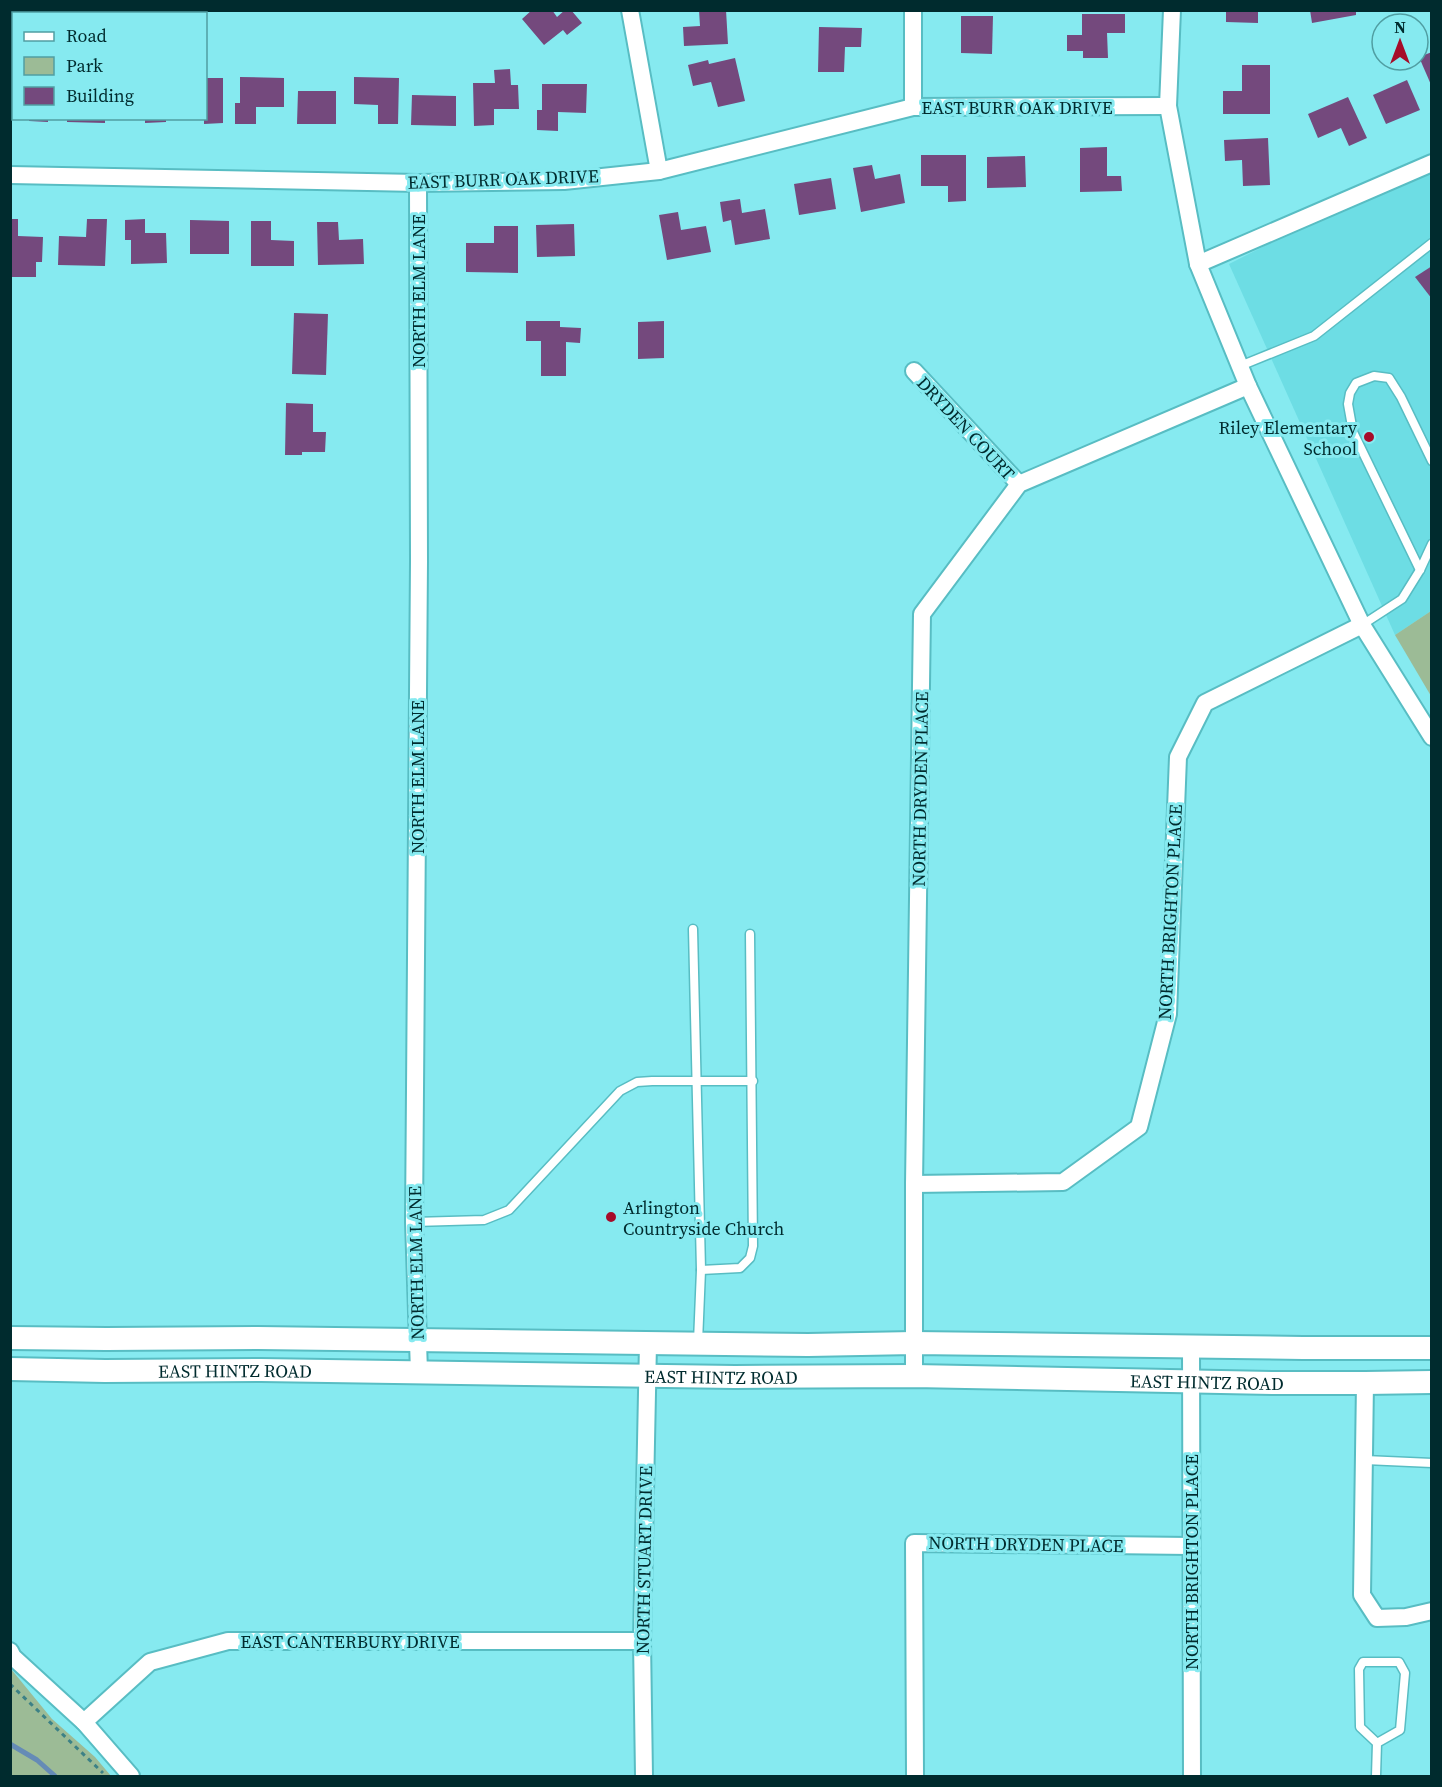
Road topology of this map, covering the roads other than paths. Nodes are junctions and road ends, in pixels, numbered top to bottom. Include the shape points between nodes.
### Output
1 (630, 10) edge
2 (913, 10) edge
3 (1172, 10) edge
4 (1168, 106) junction
5 (913, 107) junction
6 (1431, 163) edge
7 (659, 171) junction
8 (10, 175) edge
9 (418, 183) junction
10 (1431, 243) edge
11 (1198, 264) junction
12 (1240, 366) junction
13 (914, 371) dead end
14 (1248, 386) junction
15 (1431, 460) edge
16 (1019, 484) junction
17 (1431, 544) edge
18 (1420, 570) junction
19 (1362, 626) junction
20 (1431, 737) edge
21 (693, 929) dead end
22 (750, 934) dead end
23 (696, 1081) junction
24 (753, 1081) junction
25 (914, 1184) junction
26 (414, 1222) junction
27 (701, 1270) junction
28 (10, 1338) edge
29 (418, 1340) junction
30 (648, 1343) junction
31 (698, 1343) junction
32 (914, 1343) junction
33 (1191, 1347) junction
34 (1431, 1347) edge
35 (10, 1369) edge
36 (419, 1372) junction
37 (648, 1376) junction
38 (914, 1376) junction
39 (1191, 1381) junction
40 (1431, 1382) edge
41 (1365, 1383) junction
42 (1365, 1460) junction
43 (1431, 1463) edge
44 (1191, 1546) junction
45 (1431, 1611) edge
46 (642, 1641) junction
47 (10, 1651) edge
48 (84, 1722) junction
49 (1377, 1743) junction
50 (131, 1776) edge
51 (644, 1776) edge
52 (915, 1776) edge
53 (1192, 1776) edge
54 (1377, 1776) edge

1 - 7 street
2 - 5 street
3 - 4 street
4 - 5 street, EAST BURR OAK DRIVE
4 - 11 street
5 - 7 street, EAST BURR OAK DRIVE
6 - 11 street
7 - 9 street, EAST BURR OAK DRIVE via 564,181
8 - 9 street, EAST BURR OAK DRIVE
9 - 26 street, NORTH ELM LANE
10 - 12 lane via 1314,336
11 - 12 street
12 - 14 street
13 - 16 street, DRYDEN COURT
14 - 16 street
14 - 19 street
15 - 18 lane via 1389,378 1374,376 1356,383 1348,404 1353,432
16 - 25 street, NORTH DRYDEN PLACE via 922,614
17 - 18 lane
18 - 19 lane via 1402,599
19 - 20 street
19 - 25 street, NORTH BRIGHTON PLACE via 1205,703 1178,757 1168,1014 1139,1127 1063,1182
21 - 23 lane
22 - 24 lane
23 - 24 lane
23 - 26 lane via 637,1082 620,1091 509,1210 484,1220
23 - 27 lane
24 - 27 lane via 750,1258 740,1268
25 - 32 street, NORTH DRYDEN PLACE
26 - 29 street, NORTH ELM LANE
27 - 31 lane
28 - 29 main road, EAST HINTZ ROAD
29 - 30 main road, EAST HINTZ ROAD
29 - 36 street, NORTH ELM LANE
30 - 31 main road, EAST HINTZ ROAD
30 - 37 street, NORTH STUART DRIVE
31 - 32 main road, EAST HINTZ ROAD
32 - 33 main road, EAST HINTZ ROAD
32 - 38 street, NORTH DRYDEN PLACE
33 - 34 main road, EAST HINTZ ROAD
33 - 39 street, NORTH BRIGHTON PLACE
35 - 36 main road, EAST HINTZ ROAD
36 - 37 main road, EAST HINTZ ROAD
37 - 38 main road, EAST HINTZ ROAD
37 - 46 street, NORTH STUART DRIVE
38 - 39 main road, EAST HINTZ ROAD
39 - 41 main road, EAST HINTZ ROAD
39 - 44 street, NORTH BRIGHTON PLACE
40 - 41 main road, EAST HINTZ ROAD
41 - 42 street
42 - 43 lane
42 - 45 street via 1362,1595 1377,1618
44 - 52 street, NORTH DRYDEN PLACE via 914,1543
44 - 53 street, NORTH BRIGHTON PLACE
46 - 48 street, EAST CANTERBURY DRIVE via 228,1641 150,1662
46 - 51 street, NORTH STUART DRIVE
47 - 48 street
48 - 50 street
49 - 49 lane via 1360,1727 1359,1670 1363,1662 1399,1662 1406,1673 1400,1730
49 - 54 lane

